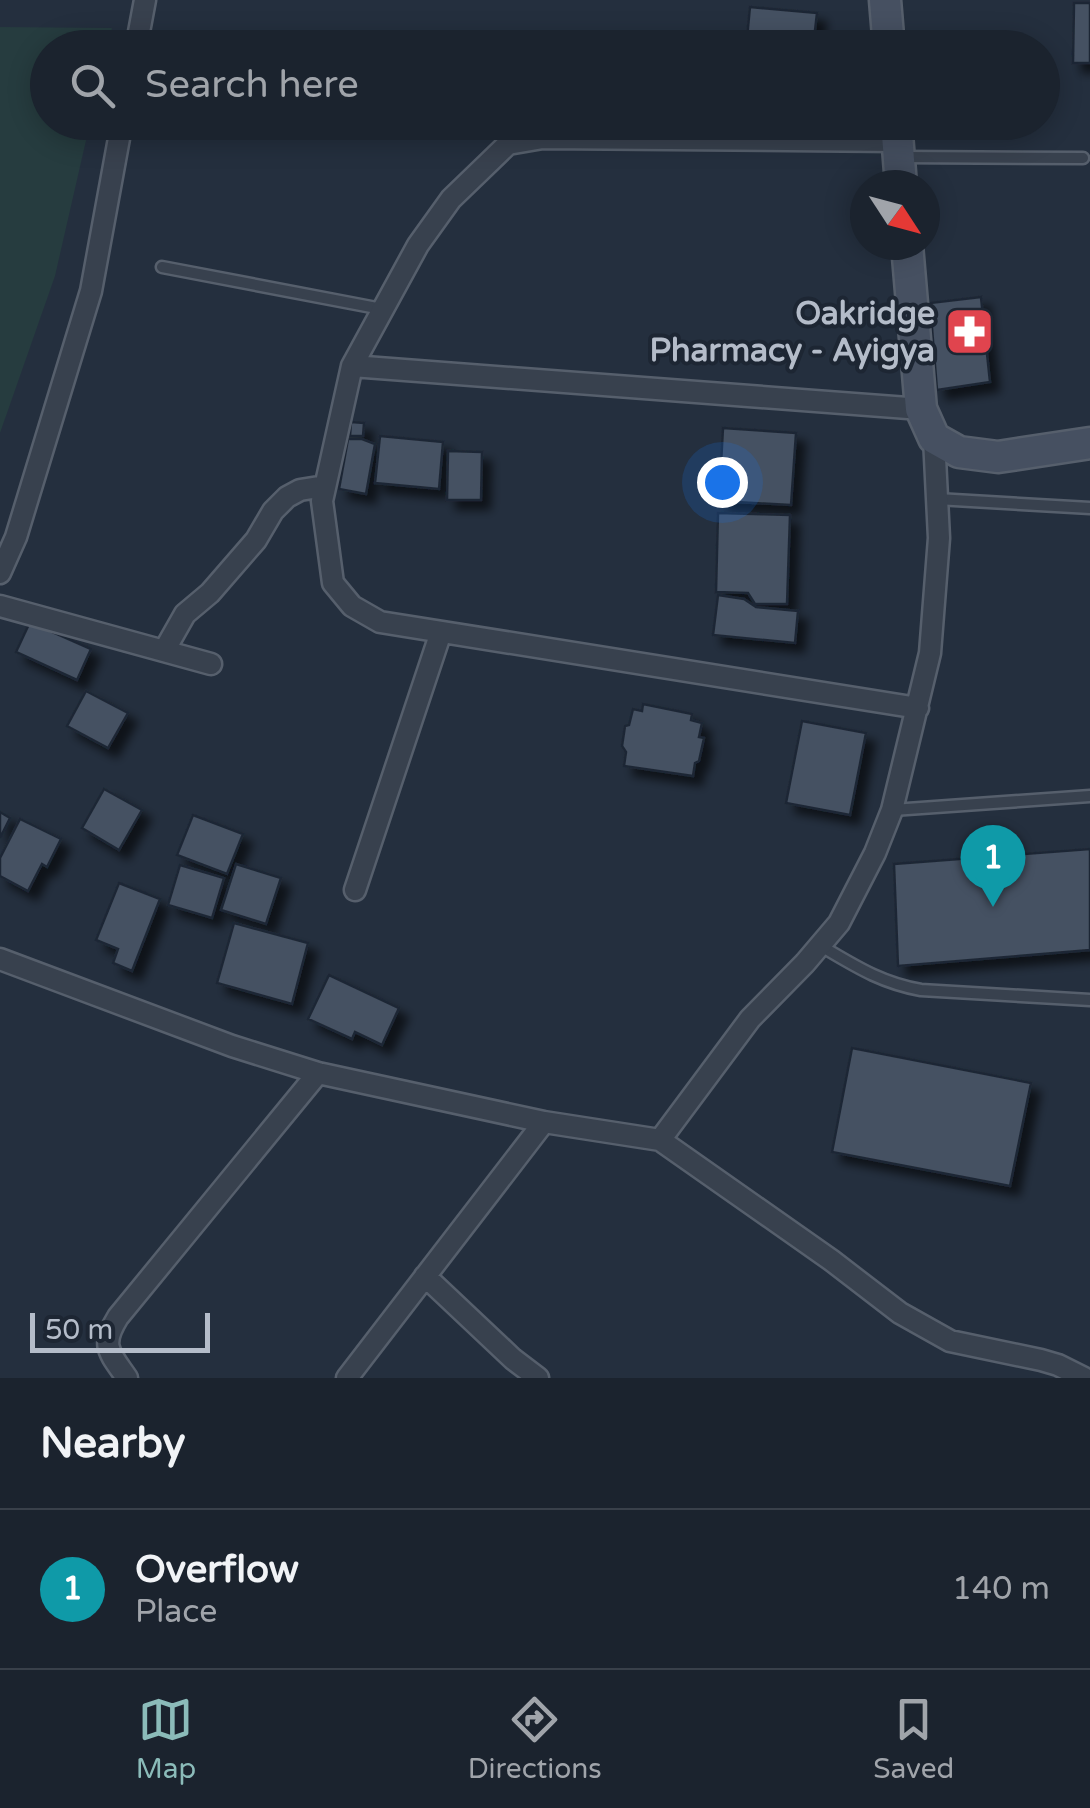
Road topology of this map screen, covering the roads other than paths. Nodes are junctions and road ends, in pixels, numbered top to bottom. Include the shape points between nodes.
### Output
1 (145, 0) edge
2 (885, 0) edge
3 (139, 30) edge
4 (888, 30) edge
5 (119, 140) edge
6 (531, 140) edge
7 (593, 140) edge
8 (898, 152) edge
9 (1083, 158) dead end
10 (907, 260) edge
11 (162, 266) dead end
12 (383, 309) junction
13 (352, 366) junction
14 (920, 409) junction
15 (934, 438) junction
16 (1090, 442) edge
17 (326, 486) junction
18 (937, 499) junction
19 (1090, 508) edge
20 (0, 573) edge
21 (0, 606) edge
22 (441, 632) junction
23 (164, 651) junction
24 (211, 664) dead end
25 (918, 708) junction
26 (1090, 796) edge
27 (892, 810) junction
28 (355, 890) dead end
29 (821, 946) junction
30 (0, 959) edge
31 (1090, 1000) edge
32 (318, 1072) junction
33 (544, 1122) junction
34 (660, 1140) junction
35 (425, 1276) junction
36 (127, 1378) edge
37 (348, 1378) edge
38 (538, 1378) edge
39 (1084, 1378) edge

1 - 3 street
2 - 4 street
5 - 20 street via 90,291
6 - 12 street via 508,144 451,199
7 - 8 street
8 - 9 lane
10 - 14 street
11 - 12 lane
12 - 13 street
13 - 14 street
13 - 17 street
14 - 15 street
15 - 16 street via 958,452 998,457
15 - 18 street
17 - 22 street via 322,501 333,583 352,606 380,622
17 - 23 street via 300,490 273,511 256,540 185,614
18 - 19 lane
18 - 25 street via 930,653
21 - 23 street
22 - 25 street
22 - 28 street
23 - 24 street
25 - 27 street
26 - 27 lane
27 - 29 street via 856,892
29 - 31 lane via 893,985
29 - 34 street via 750,1019
30 - 32 street
32 - 33 street
32 - 36 street via 107,1334 108,1350
33 - 34 street
33 - 35 street
34 - 39 street via 900,1313 950,1341 1040,1360
35 - 37 street
35 - 38 street

